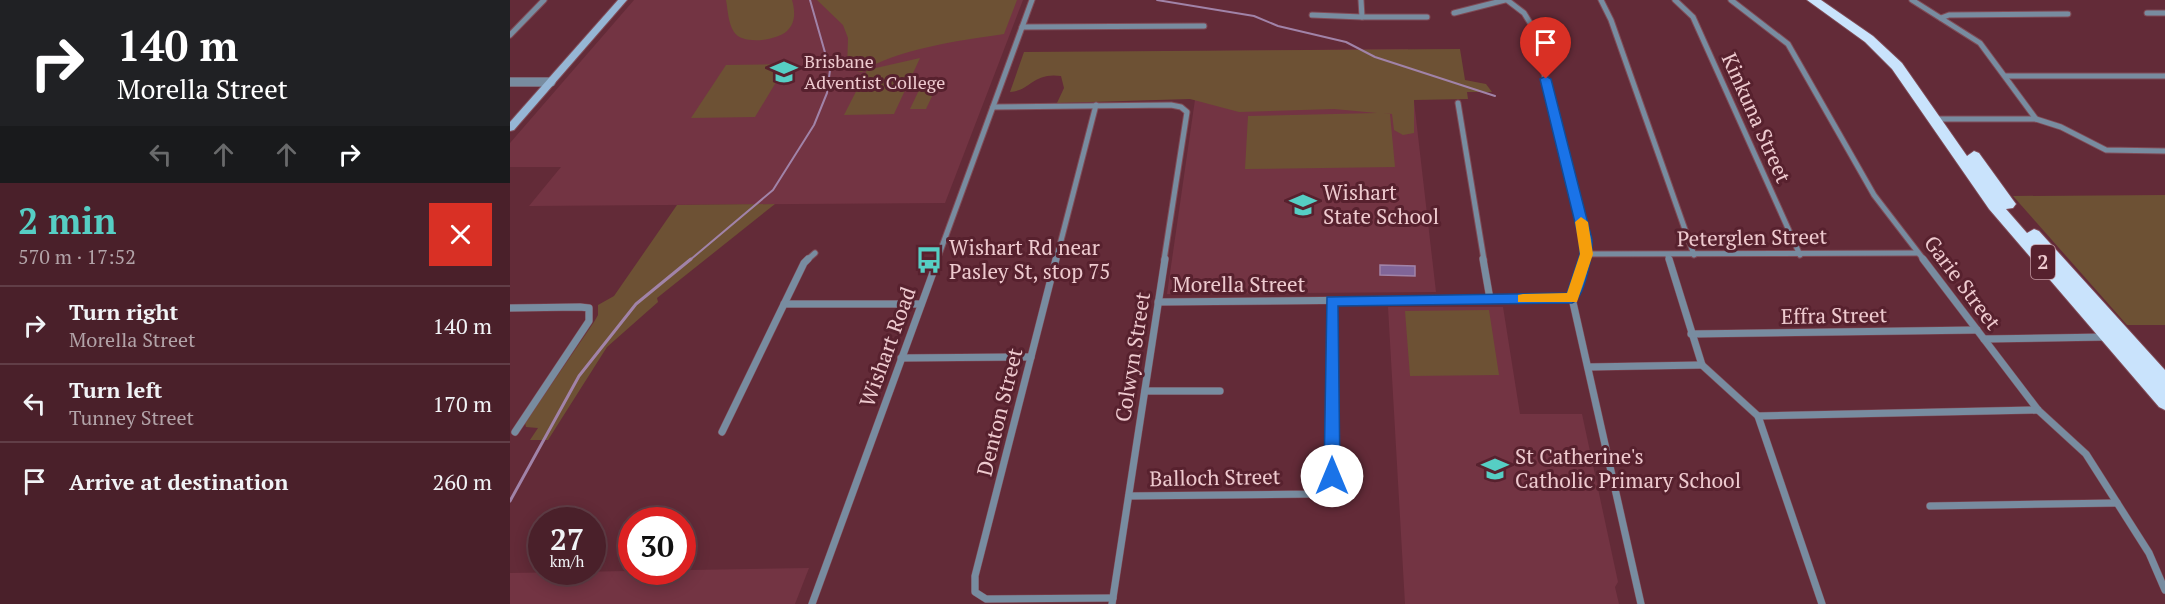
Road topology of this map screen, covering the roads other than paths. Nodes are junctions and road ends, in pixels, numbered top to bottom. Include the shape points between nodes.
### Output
1 (544, 0) edge
2 (623, 0) edge
3 (1032, 0) edge
4 (1361, 0) edge
5 (1506, 0) edge
6 (1600, 0) edge
7 (1675, 0) edge
8 (1731, 0) edge
9 (1813, 0) edge
10 (1827, 0) edge
11 (1912, 0) edge
12 (1454, 13) dead end
13 (2147, 13) dead end
14 (2165, 13) edge
15 (2068, 14) dead end
16 (1312, 15) dead end
17 (1362, 17) junction
18 (1427, 17) dead end
19 (1941, 18) junction
20 (1204, 26) dead end
21 (1022, 27) junction
22 (510, 28) edge
23 (517, 28) junction
24 (510, 34) edge
25 (2006, 76) junction
26 (2165, 76) edge
27 (510, 82) edge
28 (551, 82) junction
29 (1458, 103) dead end
30 (1096, 105) junction
31 (993, 107) junction
32 (2036, 118) junction
33 (1942, 119) junction
34 (510, 128) edge
35 (2106, 150) junction
36 (2165, 151) edge
37 (2106, 159) dead end
38 (815, 253) dead end
39 (1918, 253) junction
40 (1587, 254) junction
41 (1694, 255) junction
42 (1800, 255) junction
43 (1668, 256) junction
44 (1572, 298) junction
45 (1490, 299) junction
46 (1332, 301) junction
47 (1158, 302) junction
48 (784, 304) junction
49 (921, 304) junction
50 (510, 308) edge
51 (1977, 330) junction
52 (1691, 334) junction
53 (2117, 337) junction
54 (1984, 339) junction
55 (1031, 357) junction
56 (901, 358) junction
57 (1702, 365) junction
58 (1588, 367) junction
59 (2157, 375) edge
60 (1145, 391) junction
61 (1220, 391) dead end
62 (2165, 402) edge
63 (2038, 410) junction
64 (1758, 416) junction
65 (514, 432) dead end
66 (722, 432) dead end
67 (1129, 496) junction
68 (2117, 503) junction
69 (1930, 506) dead end
70 (2165, 590) edge
71 (1113, 601) edge
72 (812, 604) edge
73 (1641, 604) edge
74 (1822, 604) edge

1 - 23 street
2 - 28 main road
3 - 21 street, Wishart Road
4 - 17 street
5 - 12 street
5 - 40 street via 1532,26
6 - 41 street via 1611,20
7 - 42 street, Kinkuna Street via 1693,16
8 - 39 street, Garie Street via 1788,44 1864,182
9 - 33 highway, 2 via 1888,56
10 - 33 highway, 2 via 1897,55 1924,84
11 - 19 street
13 - 14 street
15 - 19 street
16 - 17 street
17 - 18 street
19 - 25 street via 1980,43
20 - 21 street
21 - 31 street, Wishart Road
22 - 23 street
23 - 24 street
25 - 26 street
25 - 32 street
27 - 28 street
28 - 34 main road
29 - 45 street
30 - 31 street
30 - 47 street, Colwyn Street via 1181,106 1187,115
30 - 55 street, Denton Street
31 - 49 street, Wishart Road
32 - 33 street
32 - 35 street
33 - 53 highway, 2
35 - 36 street
35 - 37 street
38 - 48 street via 804,263
39 - 42 street, Peterglen Street
39 - 51 street, Garie Street
40 - 43 street, Peterglen Street
40 - 44 street
41 - 42 street, Peterglen Street
41 - 43 street, Peterglen Street
43 - 52 street
44 - 45 street, Morella Street
44 - 58 street
45 - 46 street, Morella Street
46 - 47 street, Morella Street
46 - 67 street, Balloch Street via 1333,470 1327,488 1311,494
47 - 60 street, Colwyn Street
48 - 49 street
48 - 66 street
49 - 56 street, Wishart Road
50 - 65 street via 580,307 591,313
51 - 52 street, Effra Street
51 - 54 street, Garie Street
52 - 57 street
53 - 54 street
53 - 59 highway, 2
54 - 63 street, Garie Street
55 - 56 street
55 - 71 street, Denton Street via 975,576 975,592 986,599
56 - 72 street, Wishart Road
57 - 58 street
57 - 64 street
58 - 73 street
59 - 62 highway, 2
60 - 61 street
60 - 67 street, Colwyn Street
63 - 64 street
63 - 68 street, Garie Street via 2086,454
64 - 74 street
67 - 71 street, Colwyn Street
68 - 69 street
68 - 70 street, Garie Street via 2149,553

